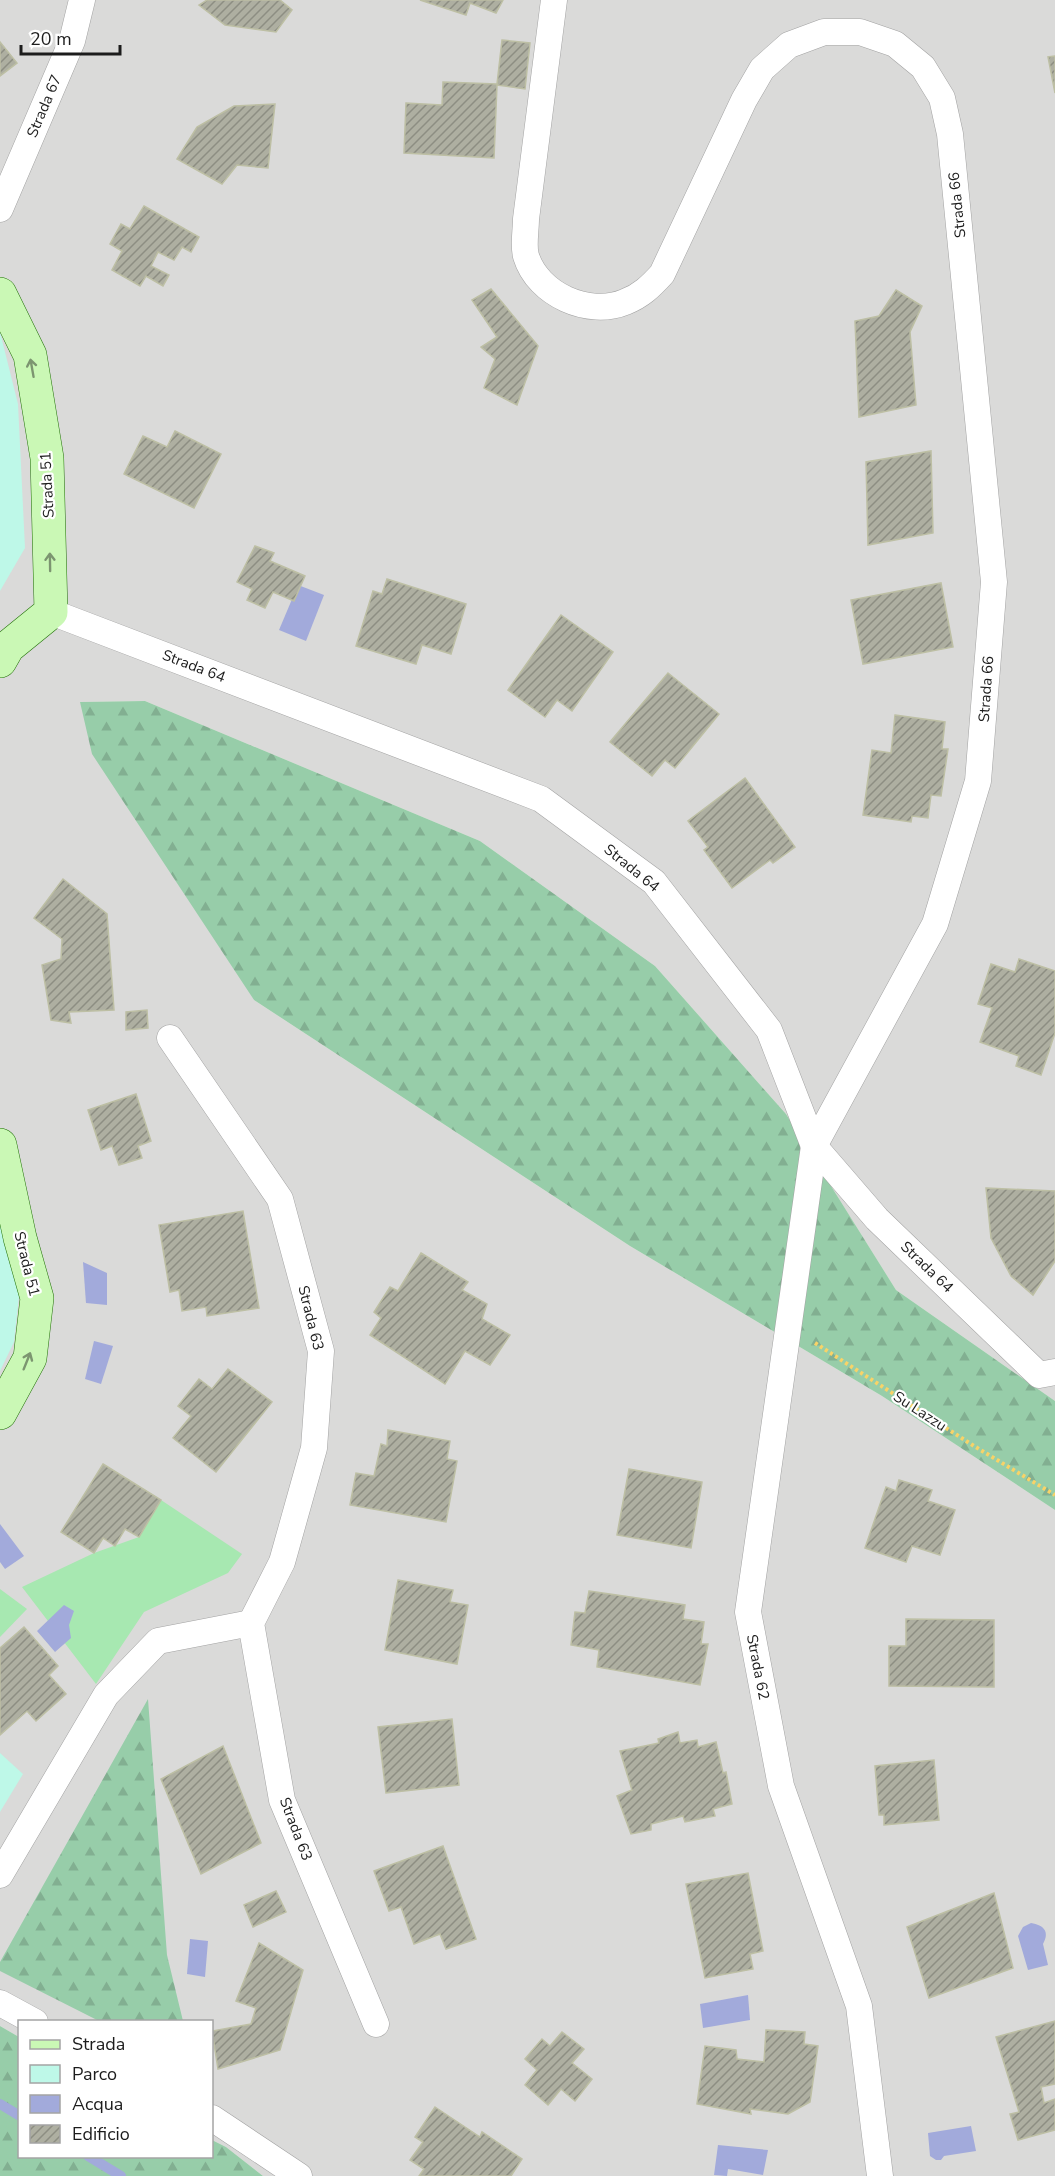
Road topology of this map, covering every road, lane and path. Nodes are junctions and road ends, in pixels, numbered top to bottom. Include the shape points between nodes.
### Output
1 (82, 0) edge
2 (554, 0) edge
3 (0, 209) edge
4 (0, 294) edge
5 (51, 612) junction
6 (0, 661) edge
7 (170, 1038) dead end
8 (0, 1145) edge
9 (814, 1146) junction
10 (789, 1322) junction
11 (1055, 1372) edge
12 (0, 1413) edge
13 (1055, 1495) edge
14 (251, 1623) junction
15 (0, 1875) edge
16 (0, 2003) edge
17 (31, 2020) edge
18 (376, 2024) dead end
19 (213, 2119) edge
20 (299, 2176) edge
21 (880, 2176) edge

1 - 3 street, Strada 67 via 72,41
2 - 9 street, Strada 66 via 526,219 526,256 538,277 555,294 577,304 601,307 624,303 645,292 662,274 744,100 762,69 789,45 824,32 860,32 894,45 923,67 942,98 950,134 994,582 978,781 934,924
5 -> 4 street, Strada 51 via 47,458 30,355
5 - 6 street via 8,647
5 - 9 street, Strada 64 via 541,799 654,882 769,1030
7 - 14 street, Strada 63 via 280,1199 321,1351 314,1448 282,1562
12 -> 8 street, Strada 51 via 30,1358 37,1298
9 - 10 street, Strada 62
9 - 11 street, Strada 64 via 877,1219 1039,1375
10 - 13 path, Su Lazzu via 821,1347
10 - 21 street, Strada 62 via 748,1612 781,1786 859,2006
14 - 15 street via 158,1641 106,1695
14 - 18 street, Strada 63 via 282,1800
16 - 17 street
19 - 20 street

